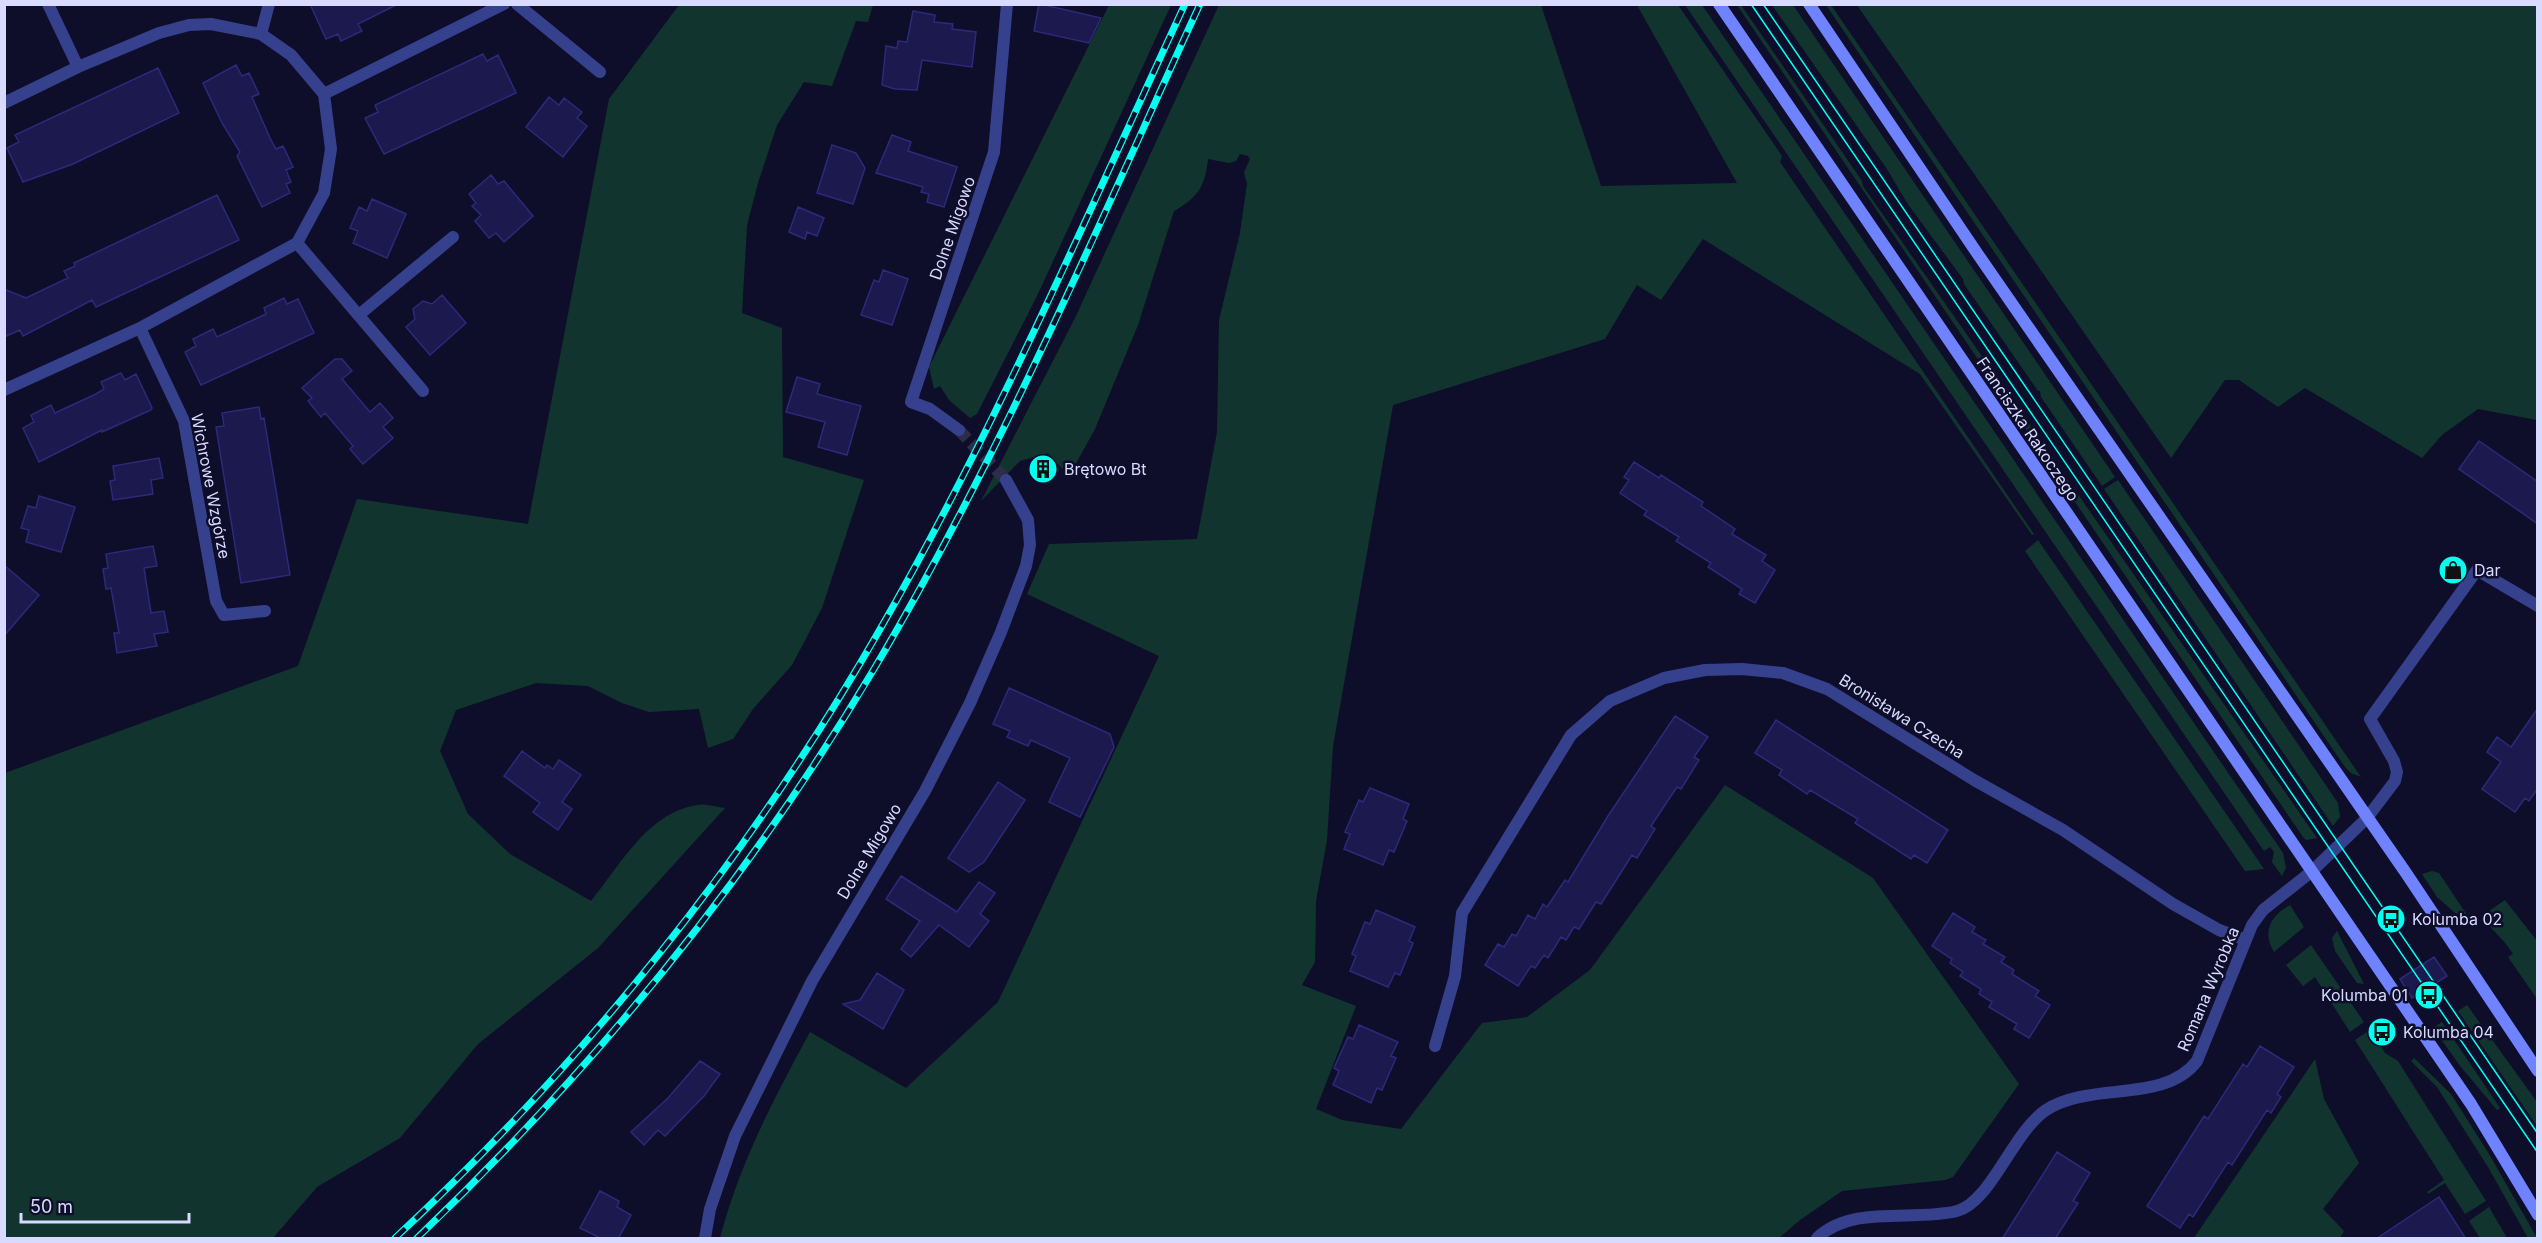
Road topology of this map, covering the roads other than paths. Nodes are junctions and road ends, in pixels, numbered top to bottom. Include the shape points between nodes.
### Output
1 (48, 4) edge
2 (269, 4) edge
3 (504, 4) edge
4 (517, 4) edge
5 (1007, 4) edge
6 (1719, 4) edge
7 (1809, 4) edge
8 (261, 34) junction
9 (78, 67) junction
10 (600, 72) dead end
11 (324, 94) junction
12 (4, 103) edge
13 (453, 237) dead end
14 (297, 243) junction
15 (360, 314) junction
16 (140, 328) junction
17 (4, 390) edge
18 (423, 391) dead end
19 (959, 430) tunnel mouth
20 (1006, 480) tunnel mouth
21 (2538, 606) edge
22 (265, 611) dead end
23 (2367, 818) junction
24 (2311, 872) junction
25 (2246, 940) junction
26 (1435, 1046) dead end
27 (2538, 1071) edge
28 (2538, 1215) edge
29 (705, 1239) edge
30 (1817, 1239) edge

1 - 9 street
2 - 8 street
3 - 11 street
4 - 10 street
5 - 19 street, Dolne Migowo via 994,152 911,402 930,409
6 - 24 main road, Franciszka Rakoczego
7 - 23 main road
8 - 9 street via 212,24 189,25 159,33
8 - 11 street via 291,55
9 - 12 street
11 - 14 street via 330,172 324,193
13 - 15 street
14 - 15 street
14 - 16 street
15 - 18 street
16 - 17 street
16 - 22 street, Wichrowe Wzgórze via 184,421 216,601 224,615
20 - 29 street, Dolne Migowo via 1028,520 1030,545 1001,632 925,791 812,981 735,1136 710,1209
21 - 23 street via 2477,570 2370,719 2388,747 2397,772 2395,781
23 - 24 street
23 - 27 main road
24 - 25 street, Romana Wyrobka via 2263,910
24 - 28 main road, Franciszka Rakoczego via 2471,1104
25 - 26 street, Bronisława Czecha via 2172,904 2063,830 1827,689 1783,673 1705,670 1664,678 1610,701 1571,735 1462,913 1455,976
25 - 30 street, Romana Wyrobka via 2197,1061 2181,1077 2070,1099 2047,1110 2030,1123 1981,1194 1958,1211 1856,1219 1837,1225

